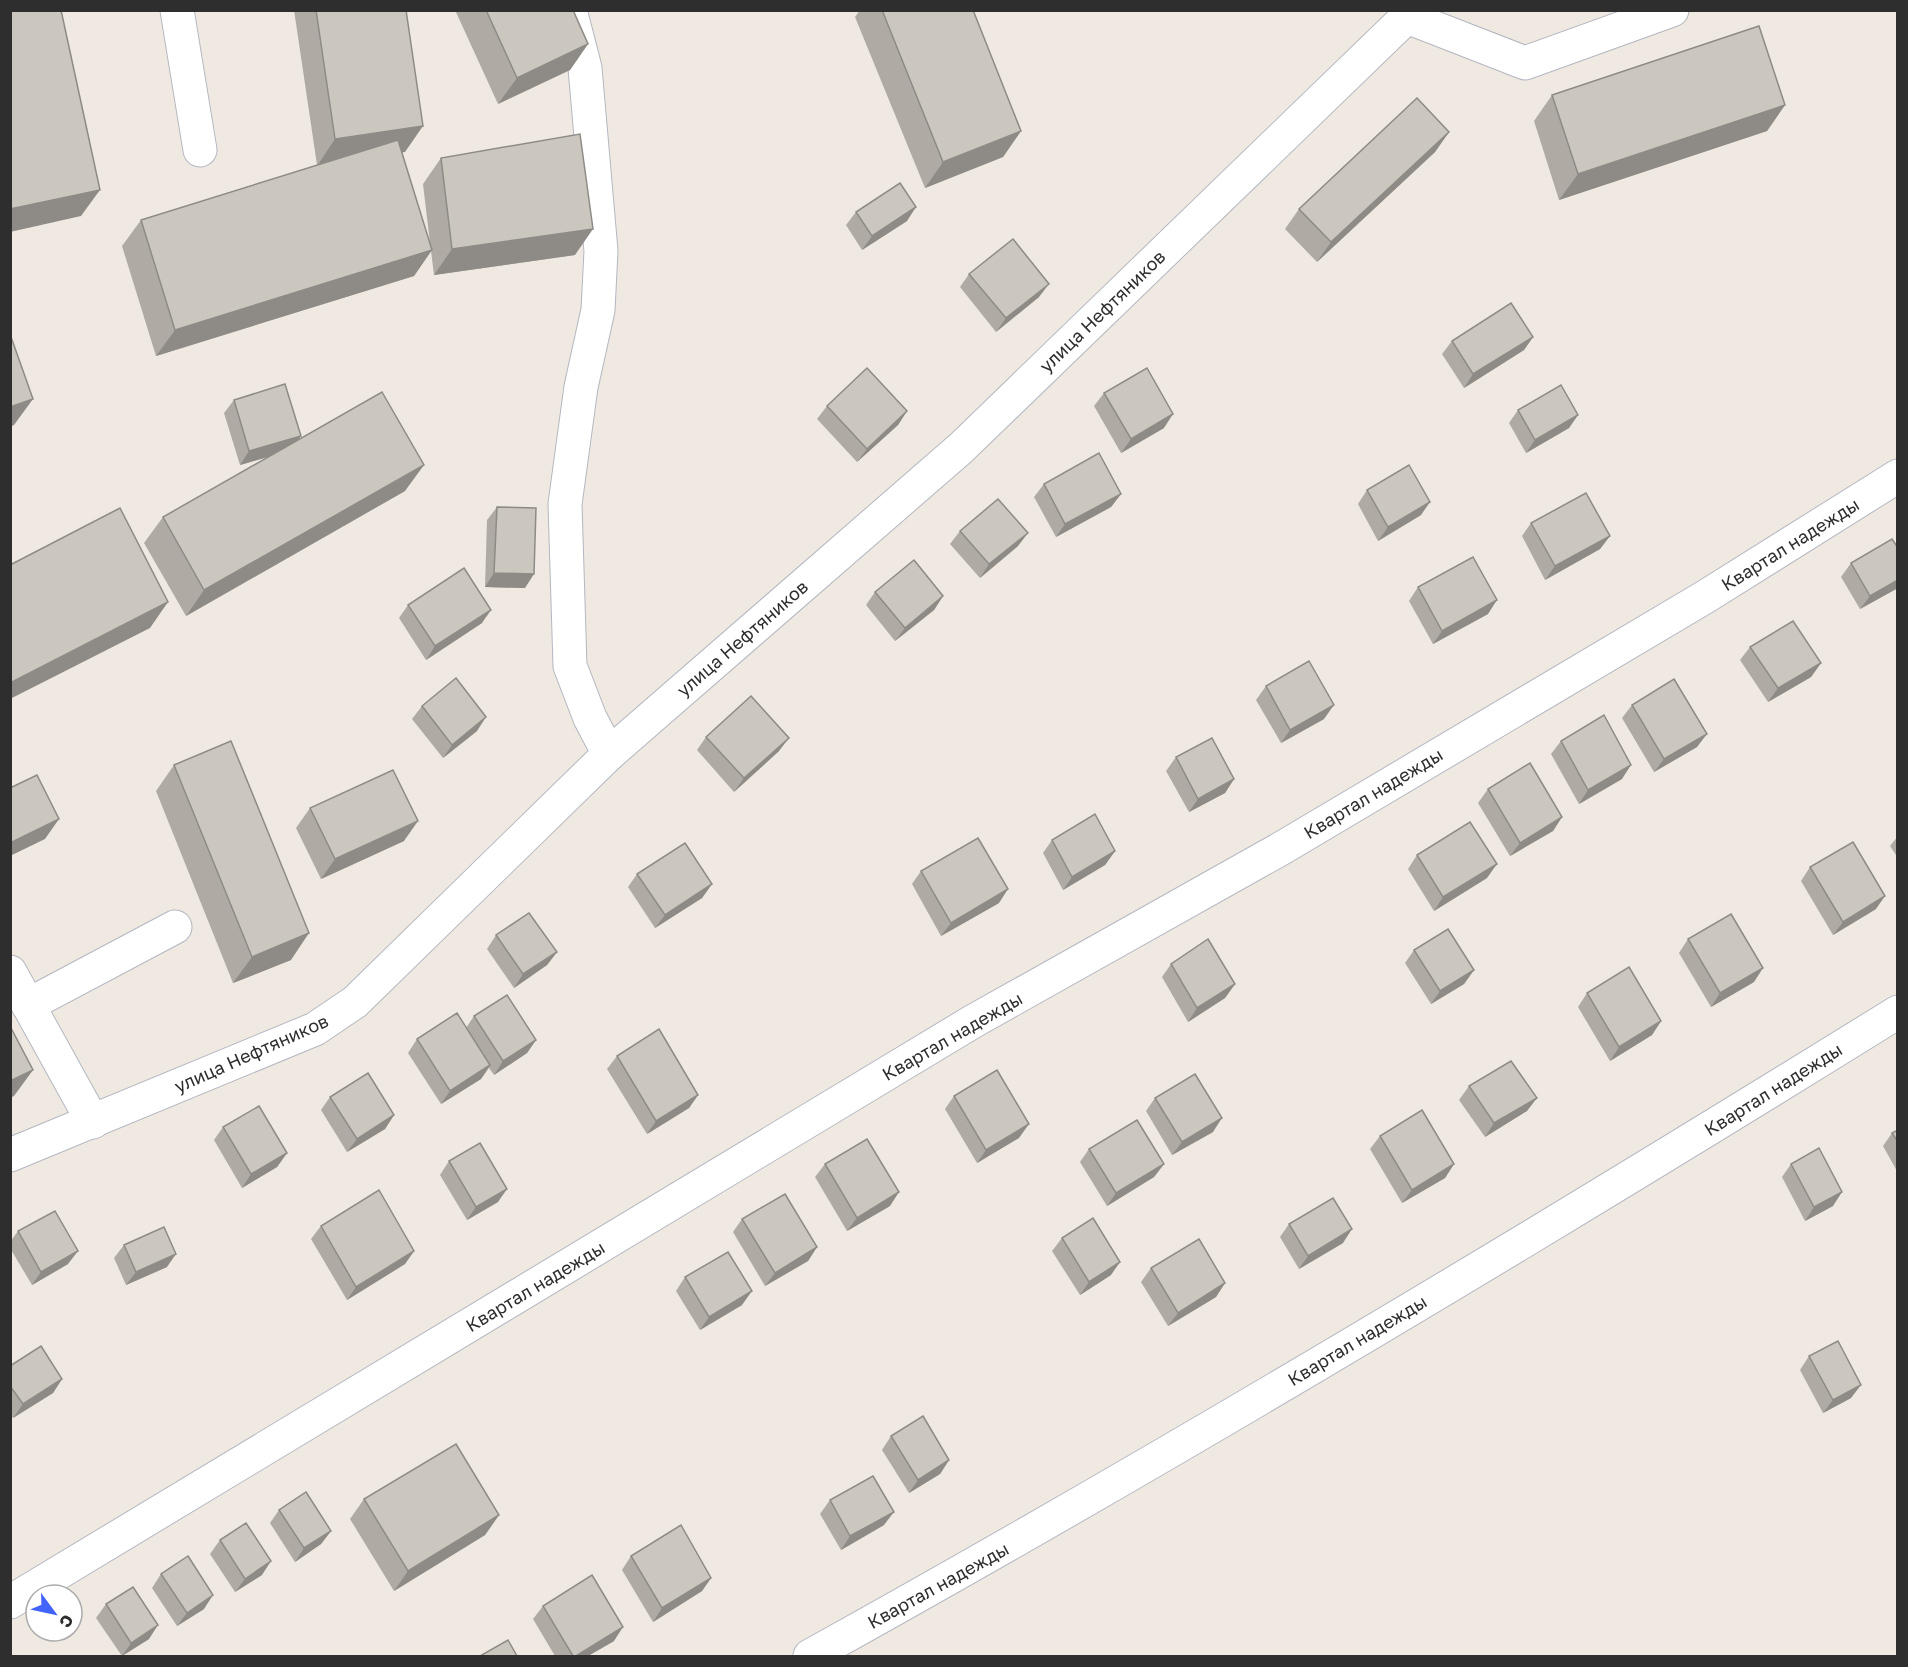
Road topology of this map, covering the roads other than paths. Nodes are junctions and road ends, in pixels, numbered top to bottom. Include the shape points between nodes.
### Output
1 (177, 10) edge
2 (570, 10) edge
3 (1672, 10) edge
4 (1411, 14) edge
5 (200, 150) dead end
6 (1898, 476) edge
7 (609, 754) junction
8 (175, 927) dead end
9 (10, 972) edge
10 (28, 1005) junction
11 (1898, 1012) edge
12 (93, 1122) junction
13 (10, 1155) edge
14 (10, 1602) edge
15 (810, 1656) edge

1 - 5 street
2 - 7 street via 585,69 601,251 598,310 581,387 565,504 570,666
3 - 4 street via 1526,63
4 - 7 street, улица Нефтяников via 961,448
6 - 14 street, Квартал надежды via 1705,597 1282,848 972,1022
7 - 12 street, улица Нефтяников via 355,1002 315,1029
8 - 10 street
9 - 10 street
10 - 12 street
11 - 15 street, Квартал надежды via 1570,1213 1017,1542
12 - 13 street, улица Нефтяников

